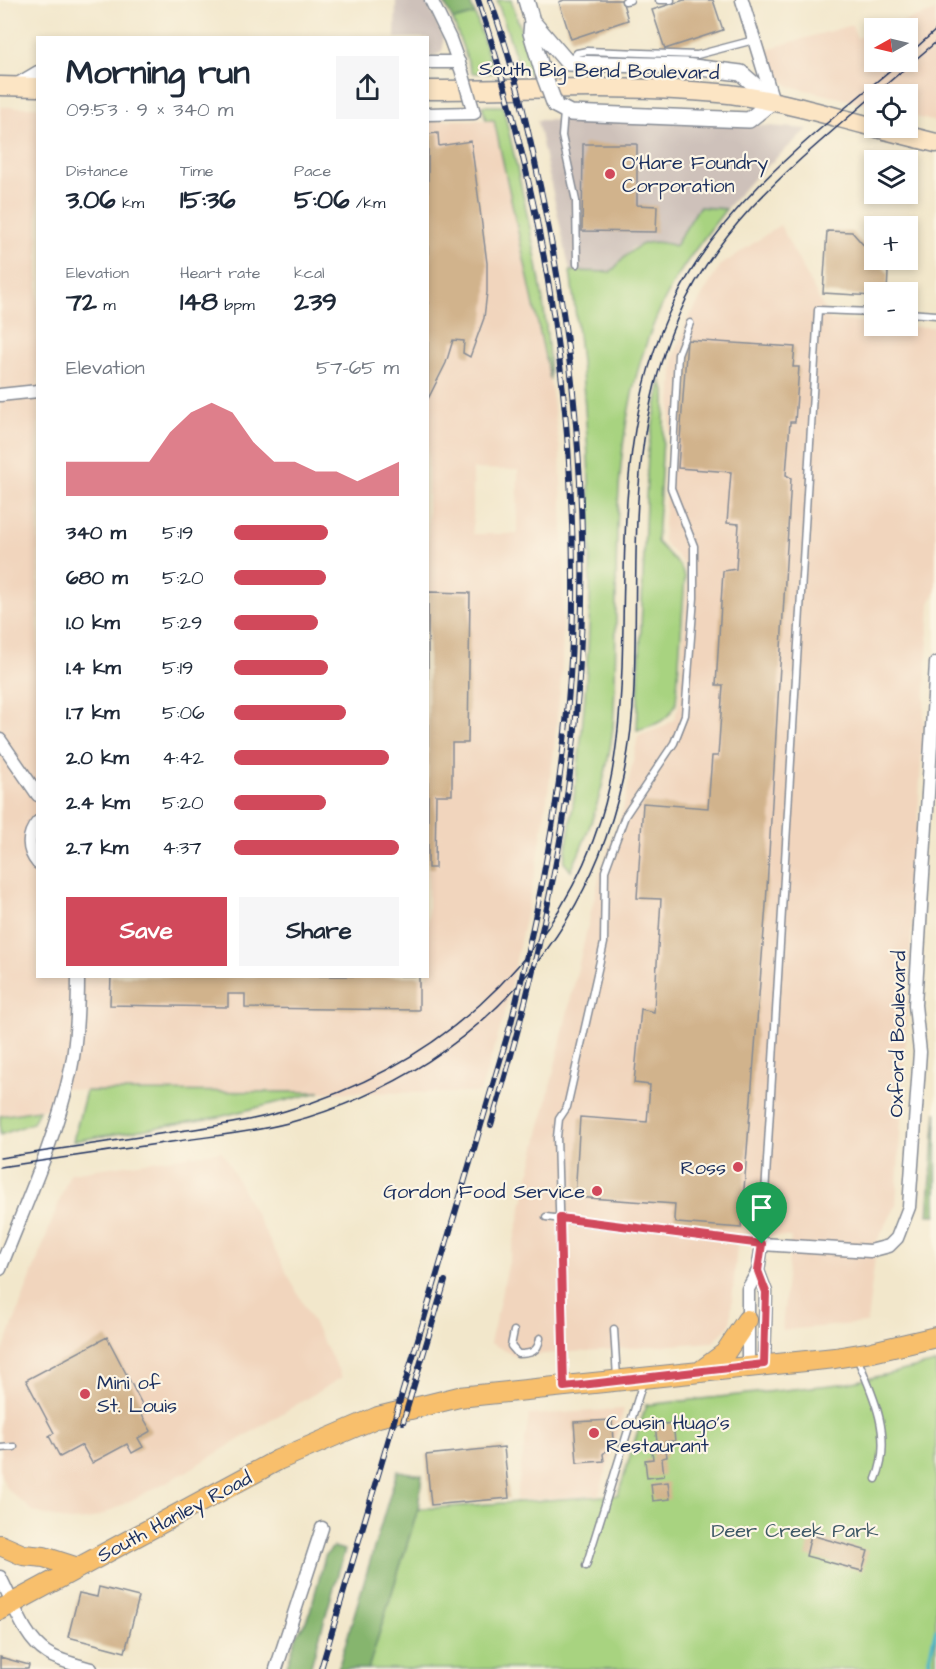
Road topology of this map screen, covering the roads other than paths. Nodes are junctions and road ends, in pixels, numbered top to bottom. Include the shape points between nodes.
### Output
1 (431, 0) edge
2 (526, 0) edge
3 (659, 0) edge
4 (671, 0) edge
5 (742, 0) edge
6 (532, 21) junction
7 (755, 39) junction
8 (429, 62) edge
9 (568, 63) junction
10 (460, 67) junction
11 (542, 71) junction
12 (36, 73) edge
13 (7, 86) edge
14 (36, 87) edge
15 (429, 90) edge
16 (773, 101) junction
17 (560, 109) junction
18 (429, 114) edge
19 (864, 124) edge
20 (910, 138) edge
21 (932, 145) edge
22 (577, 264) dead end
23 (864, 312) edge
24 (918, 314) edge
25 (936, 315) edge
26 (690, 323) dead end
27 (36, 391) edge
28 (0, 395) edge
29 (936, 663) edge
30 (0, 740) edge
31 (36, 792) edge
32 (36, 825) edge
33 (36, 859) edge
34 (78, 978) edge
35 (546, 1217) dead end
36 (560, 1218) junction
37 (762, 1244) junction
38 (4, 1250) edge
39 (0, 1269) edge
40 (758, 1271) junction
41 (747, 1320) junction
42 (614, 1329) dead end
43 (514, 1331) dead end
44 (936, 1336) edge
45 (540, 1338) dead end
46 (864, 1354) junction
47 (756, 1365) junction
48 (698, 1372) junction
49 (644, 1378) junction
50 (617, 1381) junction
51 (564, 1387) junction
52 (14, 1447) dead end
53 (0, 1448) edge
54 (876, 1479) dead end
55 (322, 1528) dead end
56 (0, 1545) edge
57 (586, 1566) dead end
58 (78, 1568) junction
59 (0, 1577) edge
60 (7, 1607) edge
61 (73, 1667) edge
62 (91, 1669) edge
63 (276, 1669) edge

1 - 10 street
2 - 6 street
3 - 4 lane
5 - 7 street
6 - 9 street
6 - 11 street via 531,33
7 - 9 lane via 697,55 587,51 577,53
7 - 16 street
8 - 10 street
9 - 11 street
9 - 16 street via 685,66 741,73
10 - 18 street, bridge via 473,110
11 - 17 street, bridge
12 - 13 street
13 - 14 main road
15 - 16 main road, South Big Bend Boulevard via 672,90
16 - 17 street via 749,120
16 - 19 main road, South Big Bend Boulevard
17 - 22 lane via 576,201
20 - 21 main road, South Big Bend Boulevard
23 - 37 lane via 818,310
24 - 25 lane
26 - 36 lane via 678,354 671,489 694,546 685,715 674,743 625,816 605,871 604,943 567,1107 559,1119
27 - 28 street
29 - 37 street, Oxford Boulevard via 915,1005 920,1052 909,1207 897,1238 882,1249
30 - 31 street
32 - 33 street via 29,843
34 - 38 street via 71,1071 47,1151
35 - 36 lane
36 - 37 lane
36 - 51 lane
37 - 40 street
38 - 39 street
40 - 41 street via 748,1289
40 - 47 street via 766,1292
41 - 47 street
41 - 48 main road via 725,1353
42 - 50 lane
43 - 45 lane via 511,1346 518,1354 536,1350
44 - 46 main road, South Hanley Road
46 - 47 main road, South Hanley Road
46 - 54 lane via 882,1424 883,1448
47 - 48 main road, South Hanley Road
48 - 49 main road, South Hanley Road
49 - 50 main road, South Hanley Road
49 - 57 lane
50 - 51 main road, South Hanley Road
51 - 58 main road, South Hanley Road via 459,1397 351,1427 278,1460
52 - 53 lane
55 - 63 street
56 - 58 main road via 23,1555
58 - 60 main road, South Hanley Road
59 - 60 street
60 - 61 street via 39,1647
61 - 62 street

